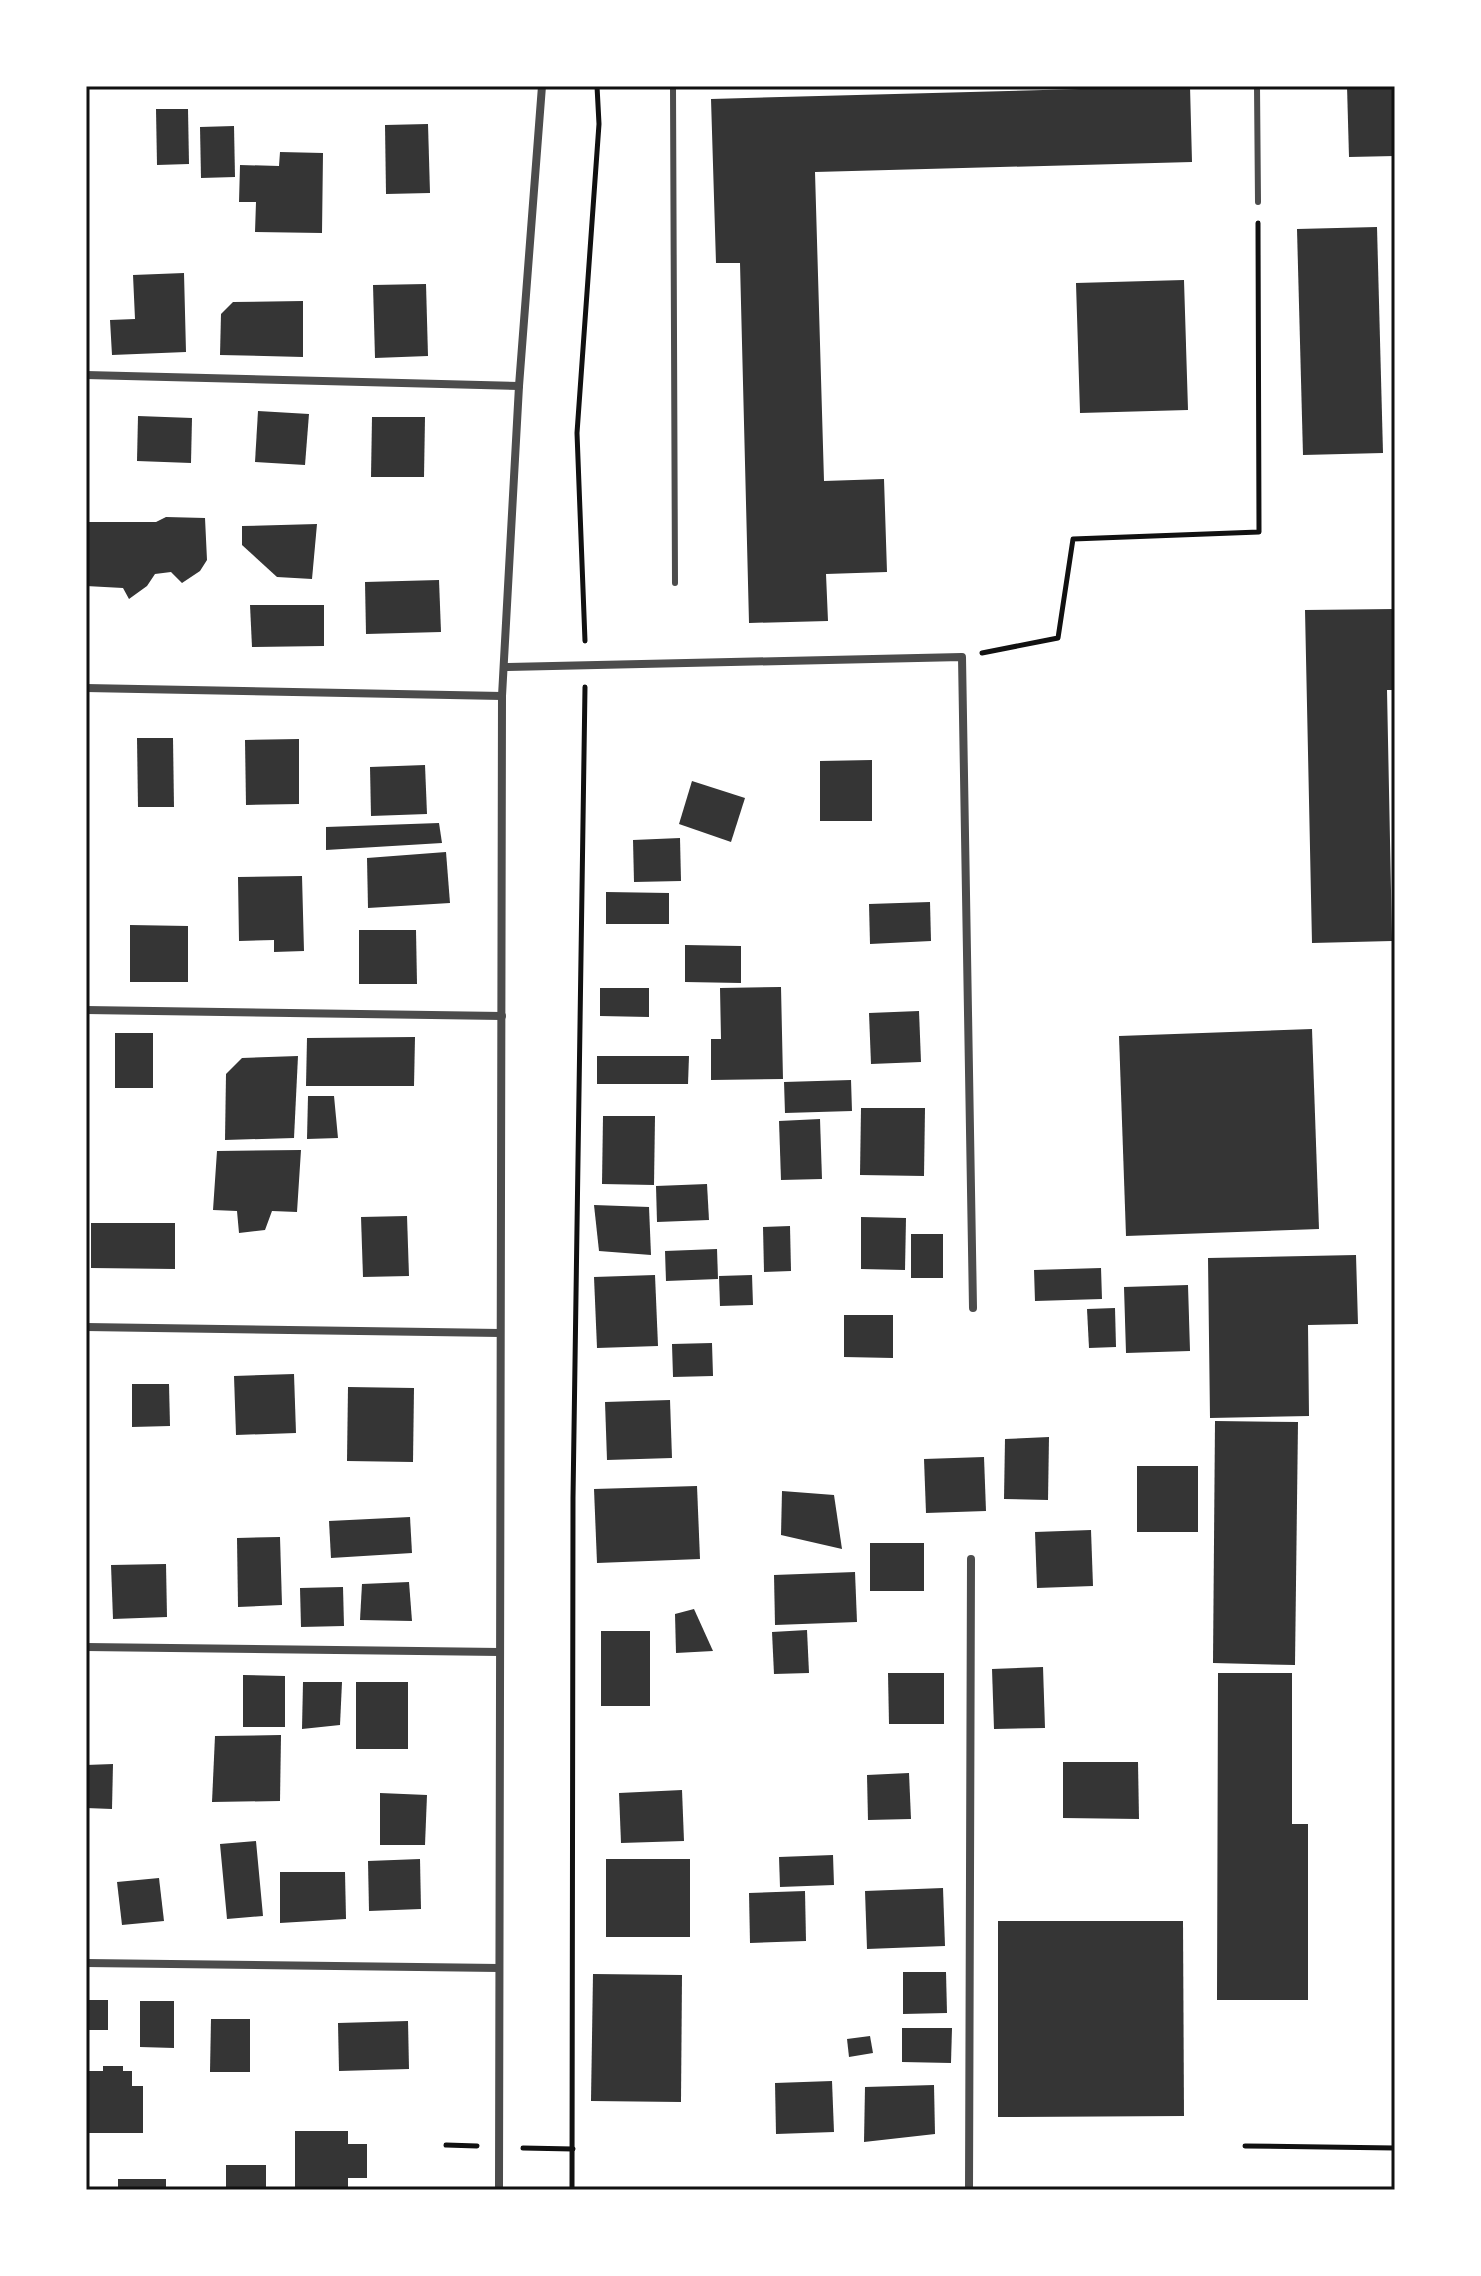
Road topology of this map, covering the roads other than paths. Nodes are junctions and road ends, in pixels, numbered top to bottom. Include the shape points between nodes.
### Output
1 (542, 86) edge
2 (673, 86) edge
3 (1257, 86) edge
4 (1258, 202) road end
5 (86, 375) edge
6 (519, 386) junction
7 (675, 583) dead end
8 (505, 667) junction
9 (86, 688) edge
10 (502, 696) junction
11 (86, 1010) edge
12 (502, 1016) junction
13 (973, 1308) dead end
14 (86, 1327) edge
15 (500, 1333) junction
16 (971, 1559) dead end
17 (86, 1647) edge
18 (500, 1652) junction
19 (86, 1963) edge
20 (499, 1968) junction
21 (499, 2190) edge
22 (969, 2190) edge

1 - 6 street
2 - 7 lane
3 - 4 lane
5 - 6 street
6 - 8 street
8 - 10 street
8 - 13 street via 962,657
9 - 10 street
10 - 12 street
11 - 12 street
12 - 15 street
14 - 15 street
15 - 18 street
16 - 22 street
17 - 18 street
18 - 20 street
19 - 20 street
20 - 21 street

